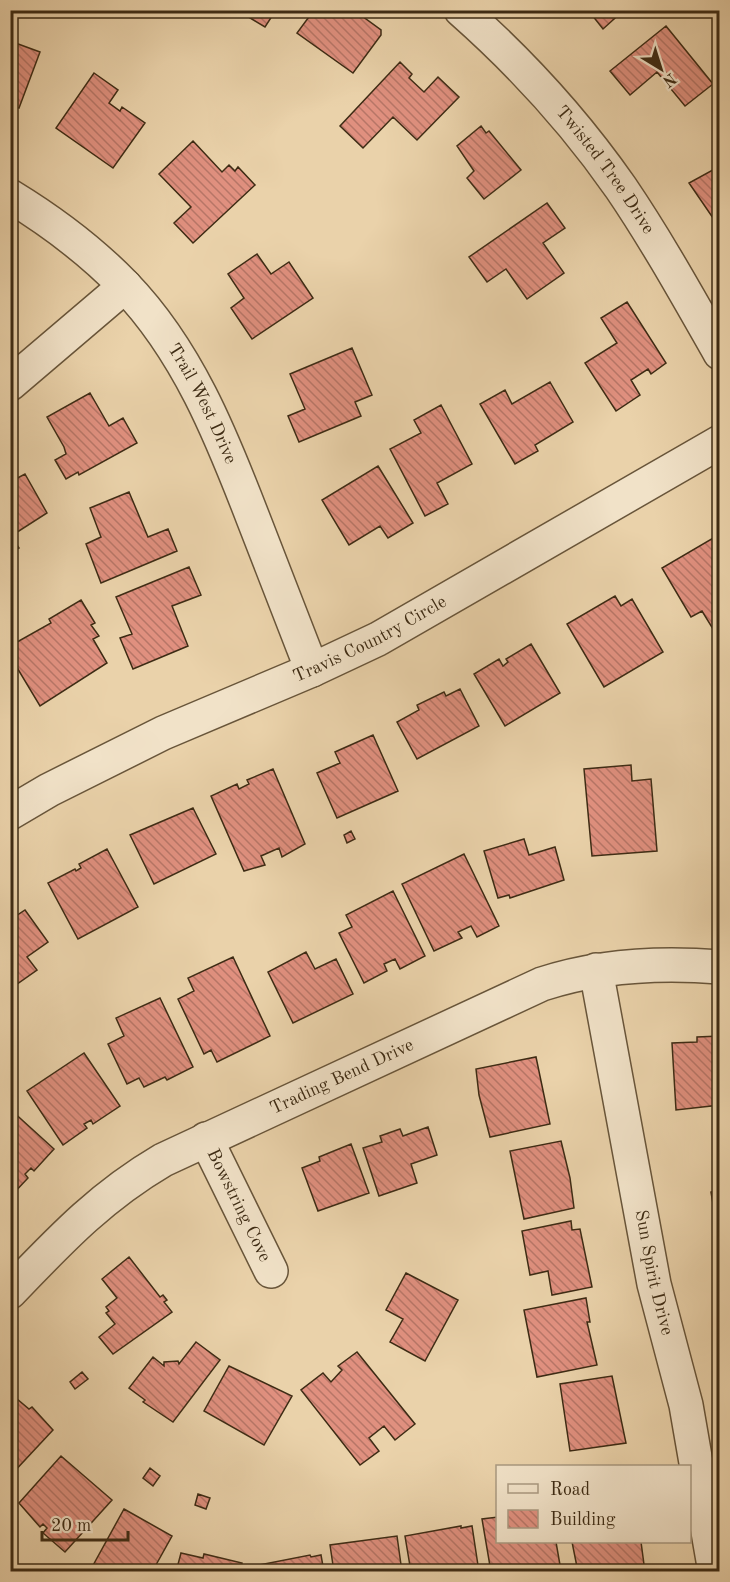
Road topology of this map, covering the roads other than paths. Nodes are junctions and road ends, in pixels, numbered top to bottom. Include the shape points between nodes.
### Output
1 (461, 10) edge
2 (10, 196) edge
3 (125, 286) junction
4 (720, 353) edge
5 (10, 384) edge
6 (720, 442) edge
7 (312, 670) junction
8 (10, 813) edge
9 (720, 967) edge
10 (596, 970) junction
11 (206, 1139) junction
12 (271, 1270) dead end
13 (10, 1292) edge
14 (715, 1572) edge

1 - 4 street, Twisted Tree Drive via 522,68 614,179 661,250
2 - 3 street, Trail West Drive via 79,244
3 - 5 street
3 - 7 street, Trail West Drive via 169,343 220,433
6 - 7 street, Travis Country Circle via 447,601
7 - 8 street, Travis Country Circle via 163,733
9 - 10 street, Trading Bend Drive via 651,964
10 - 11 street, Trading Bend Drive via 542,984
10 - 14 street, Sun Spirit Drive via 654,1284 688,1416
11 - 12 street, Bowstring Cove
11 - 13 street, Trading Bend Drive via 131,1179 86,1213

